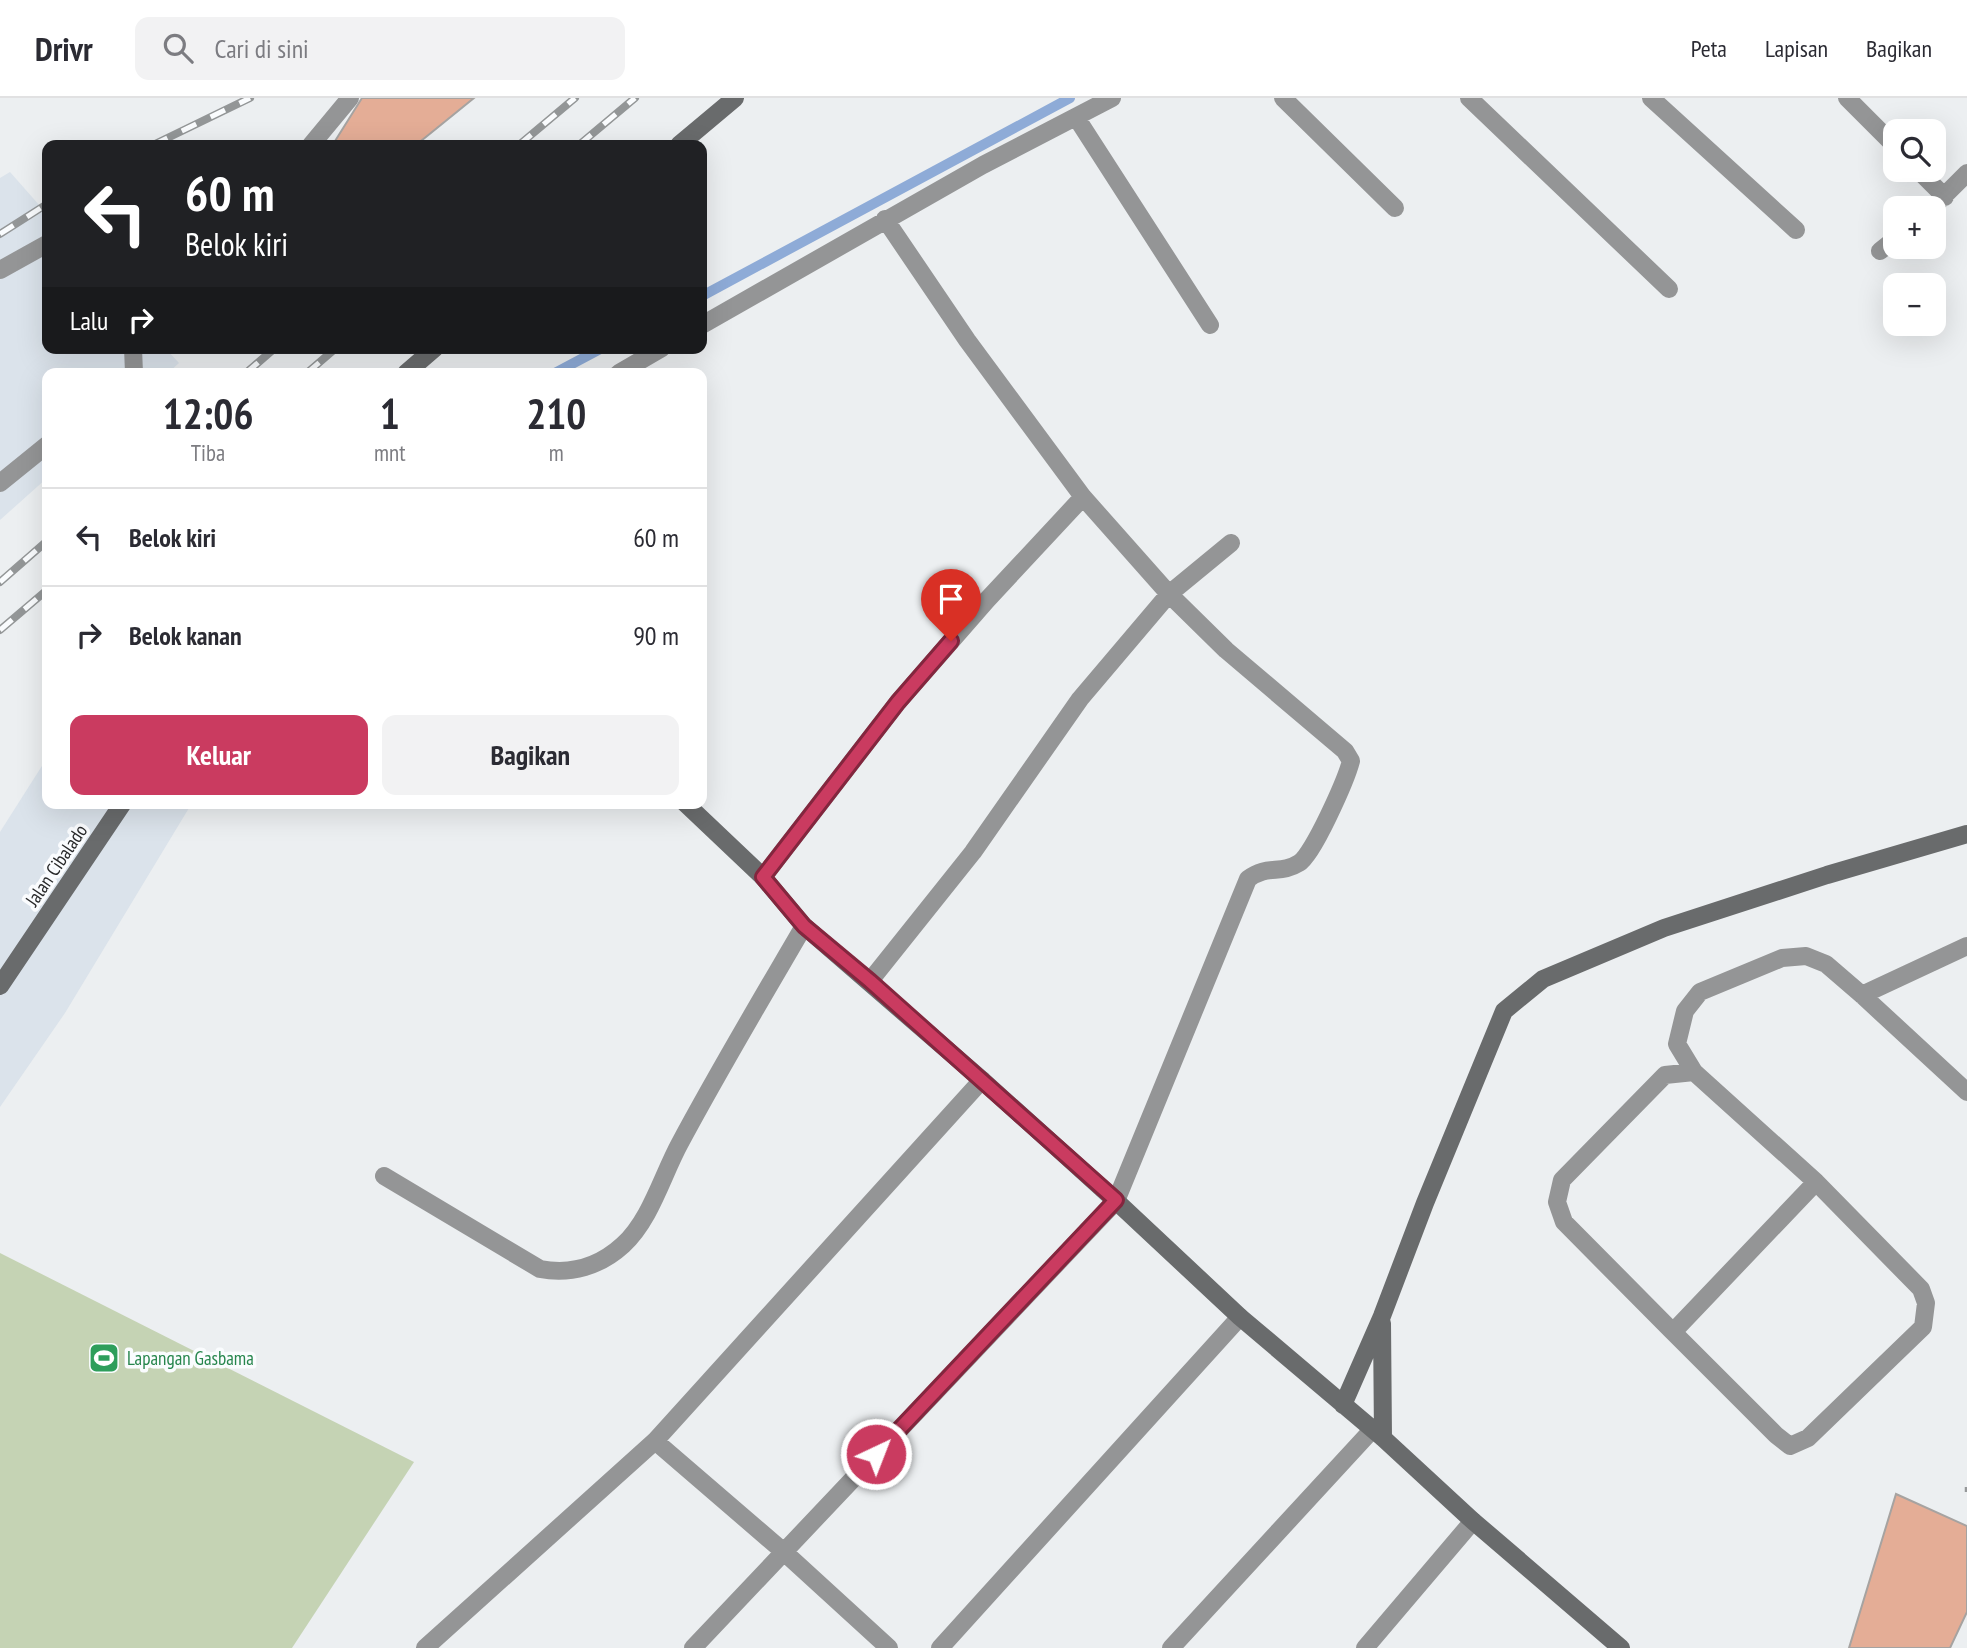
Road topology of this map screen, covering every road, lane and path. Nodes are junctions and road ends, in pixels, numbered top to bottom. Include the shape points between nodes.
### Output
1 (349, 98) edge
2 (736, 98) edge
3 (1112, 98) edge
4 (1283, 98) edge
5 (1469, 98) edge
6 (1651, 98) edge
7 (1847, 98) edge
8 (1076, 117) junction
9 (1883, 134) edge
10 (315, 140) edge
11 (685, 140) edge
12 (1967, 173) edge
13 (1945, 196) edge
14 (1395, 208) dead end
15 (885, 219) junction
16 (1796, 230) dead end
17 (42, 247) edge
18 (1883, 249) edge
19 (1880, 251) dead end
20 (0, 270) edge
21 (1669, 289) dead end
22 (707, 323) edge
23 (1210, 325) dead end
24 (428, 354) edge
25 (651, 354) edge
26 (412, 368) edge
27 (627, 368) edge
28 (42, 448) edge
29 (0, 482) edge
30 (1083, 497) junction
31 (1231, 543) dead end
32 (1169, 594) junction
33 (118, 809) edge
34 (691, 809) edge
35 (1967, 834) edge
36 (763, 877) junction
37 (804, 926) junction
38 (1967, 946) edge
39 (870, 981) junction
40 (0, 986) edge
41 (1862, 995) junction
42 (1694, 1072) junction
43 (982, 1080) junction
44 (1967, 1092) edge
45 (384, 1176) dead end
46 (1816, 1182) junction
47 (1116, 1200) junction
48 (1382, 1316) junction
49 (1240, 1317) junction
50 (1673, 1332) junction
51 (1343, 1405) junction
52 (1377, 1434) junction
53 (655, 1441) junction
54 (1967, 1487) edge
55 (1967, 1494) edge
56 (1473, 1521) junction
57 (784, 1552) junction
58 (705, 1644) edge
59 (1614, 1645) edge
60 (425, 1648) edge
61 (889, 1648) edge
62 (940, 1648) edge
63 (1171, 1648) edge
64 (1364, 1648) edge

1 - 10 street
2 - 11 street
3 - 8 street
4 - 14 street
5 - 21 street
6 - 16 street
7 - 9 street
8 - 15 street
8 - 23 street
12 - 13 street
15 - 22 street
15 - 30 street
17 - 20 street
18 - 19 street
24 - 26 street
25 - 27 street
28 - 29 street
30 - 32 street
30 - 36 street via 898,702
31 - 32 street
32 - 39 street via 1080,699 973,852
32 - 47 street via 1351,761 1307,857 1287,868 1265,869 1248,880
33 - 40 street, Jalan Cibalado
34 - 36 street
35 - 48 street via 1664,928 1543,979 1504,1011
36 - 37 street
37 - 39 street
37 - 45 street via 725,1060 635,1232 610,1256 568,1271 540,1269
38 - 41 street
39 - 43 street
41 - 42 street via 1826,964 1806,956 1782,958 1700,992 1685,1011 1677,1044
41 - 44 street
42 - 46 street
42 - 50 street via 1665,1075 1562,1180 1557,1202 1564,1222
43 - 47 street
43 - 53 street
46 - 50 street
46 - 50 street via 1921,1289 1926,1303 1923,1327 1808,1438 1790,1446
47 - 49 street
47 - 57 street
48 - 51 street
48 - 52 street
49 - 51 street
49 - 62 street
51 - 52 street
52 - 56 street
52 - 63 street
53 - 57 street
53 - 60 street
54 - 55 path
56 - 59 street
56 - 64 street
57 - 58 street
57 - 61 street

